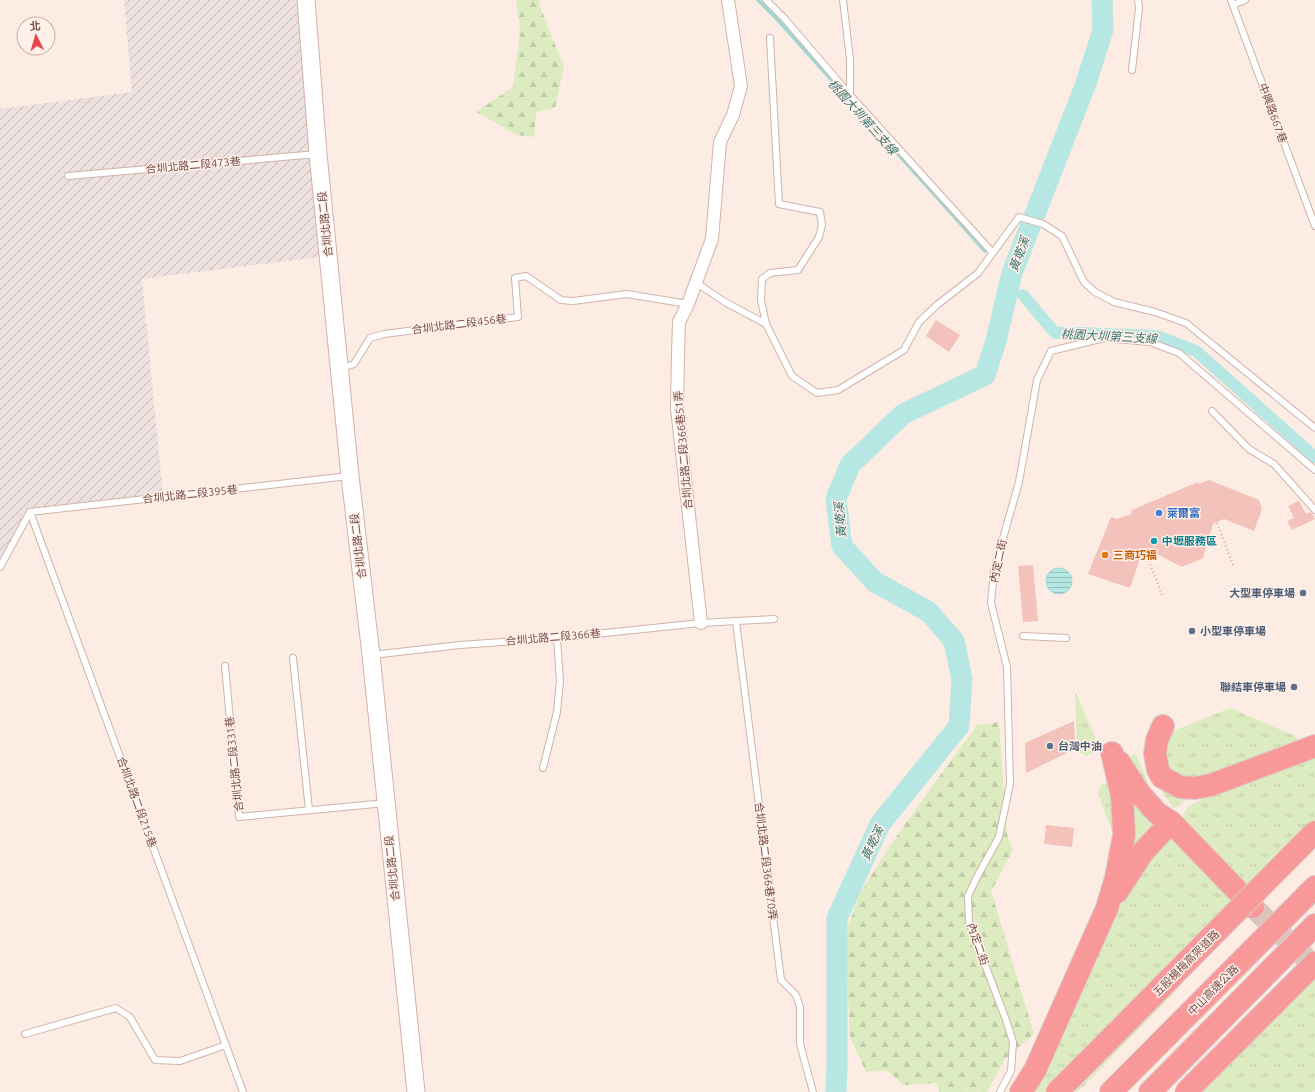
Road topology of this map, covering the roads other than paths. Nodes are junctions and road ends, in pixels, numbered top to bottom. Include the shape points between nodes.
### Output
1 (306, 0) edge
2 (728, 0) edge
3 (766, 0) edge
4 (843, 0) edge
5 (1138, 0) edge
6 (1245, 0) edge
7 (1232, 2) edge
8 (770, 38) dead end
9 (1132, 70) dead end
10 (850, 95) junction
11 (318, 154) junction
12 (68, 176) dead end
13 (1315, 226) edge
14 (992, 252) junction
15 (695, 282) junction
16 (688, 304) junction
17 (766, 324) junction
18 (340, 369) junction
19 (1212, 411) dead end
20 (1315, 428) edge
21 (1315, 470) edge
22 (350, 476) junction
23 (1315, 510) edge
24 (30, 512) junction
25 (0, 566) edge
26 (774, 619) dead end
27 (736, 622) junction
28 (701, 623) junction
29 (1023, 636) dead end
30 (557, 638) junction
31 (1066, 638) dead end
32 (370, 655) junction
33 (293, 658) dead end
34 (224, 666) dead end
35 (1315, 746) edge
36 (543, 768) dead end
37 (386, 803) junction
38 (309, 810) junction
39 (1171, 822) junction
40 (1315, 832) edge
41 (1315, 887) edge
42 (1253, 907) tunnel mouth
43 (1107, 908) junction
44 (1315, 925) edge
45 (1315, 963) edge
46 (25, 1034) dead end
47 (226, 1044) junction
48 (243, 1092) edge
49 (416, 1092) edge
50 (813, 1092) edge
51 (1000, 1092) edge
52 (1022, 1092) edge
53 (1057, 1092) edge
54 (1111, 1092) edge
55 (1150, 1092) edge
56 (1186, 1092) edge

1 - 11 street, 合圳北路二段
2 - 15 street, 合圳北路二段366巷51弄 via 741,86 733,115 720,142 712,239
3 - 10 lane
4 - 10 lane via 850,59
5 - 9 lane
6 - 7 lane
7 - 13 lane, 中興路667巷
8 - 17 lane via 778,204 820,212 822,225 819,237 798,270 770,273 762,279 761,300
10 - 14 lane
11 - 12 lane, 合圳北路二段473巷
11 - 18 street, 合圳北路二段
14 - 17 lane via 978,272 919,322 904,350 838,390 817,393 792,376
14 - 20 lane via 1019,217 1043,224 1062,236 1084,282 1095,292 1114,302 1186,323
15 - 16 street, 合圳北路二段366巷51弄
15 - 17 lane
16 - 18 lane, 合圳北路二段456巷 via 627,294 573,301 561,300 526,276 515,278 518,317 370,338 354,364
16 - 28 street, 合圳北路二段366巷51弄 via 680,322 677,408
18 - 22 street, 合圳北路二段
19 - 23 lane via 1248,449 1274,464
21 - 51 lane, 內定二街 via 1179,353 1150,342 1104,338 1051,351 1037,380 1019,482 994,570 991,603 1007,667 1010,784 999,837 968,896 969,922 1012,1042 1011,1071
22 - 24 lane, 合圳北路二段395巷
22 - 32 street, 合圳北路二段
24 - 25 lane
24 - 47 lane, 合圳北路二段215巷
26 - 27 lane, 合圳北路二段366巷
27 - 28 lane, 合圳北路二段366巷
27 - 50 lane, 合圳北路二段366巷70弄 via 780,980 796,995 800,1007 800,1044
28 - 30 lane, 合圳北路二段366巷
29 - 31 lane
30 - 32 lane, 合圳北路二段366巷
30 - 36 lane via 560,681 557,712
32 - 37 street, 合圳北路二段
33 - 38 lane
34 - 38 lane, 合圳北路二段331巷 via 239,817
35 - 39 highway via 1211,786 1180,787 1162,777 1158,770 1155,754 1163,726 1150,742 1146,756 1151,780 1168,810
37 - 38 lane, 合圳北路二段331巷
37 - 49 street, 合圳北路二段
39 - 42 highway
39 - 43 highway via 1143,852
39 - 43 highway via 1157,813 1140,794 1112,753 1122,796 1124,835
40 - 53 highway, 五股楊梅高架道路, bridge
41 - 54 highway, 中山高速公路
43 - 52 highway via 1035,1070
44 - 55 highway
45 - 56 highway, bridge
46 - 47 lane via 116,1008 130,1017 155,1060 180,1061
47 - 48 lane, 合圳北路二段215巷

